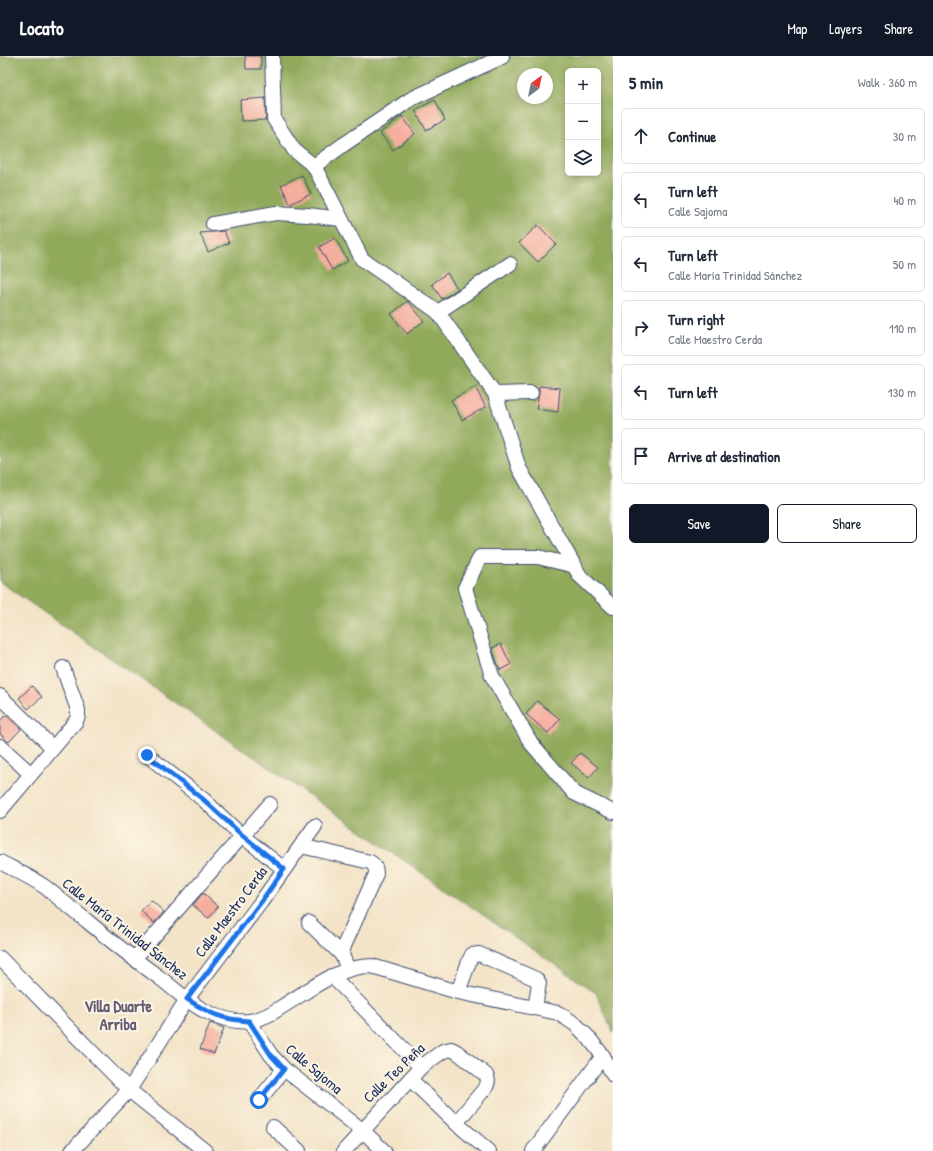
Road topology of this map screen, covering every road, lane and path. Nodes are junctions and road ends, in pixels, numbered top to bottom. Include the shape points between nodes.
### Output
1 (272, 56) edge
2 (502, 57) edge
3 (314, 166) junction
4 (341, 219) junction
5 (213, 224) dead end
6 (510, 264) dead end
7 (438, 312) junction
8 (495, 394) junction
9 (531, 394) dead end
10 (575, 566) junction
11 (613, 607) edge
12 (64, 668) dead end
13 (0, 696) edge
14 (0, 746) edge
15 (53, 748) junction
16 (147, 755) dead end
17 (31, 774) junction
18 (270, 804) dead end
19 (0, 811) edge
20 (613, 812) edge
21 (315, 826) dead end
22 (242, 835) junction
23 (301, 846) junction
24 (0, 862) edge
25 (284, 869) junction
26 (309, 923) dead end
27 (342, 955) junction
28 (0, 958) edge
29 (134, 959) junction
30 (348, 969) junction
31 (332, 976) junction
32 (458, 992) junction
33 (187, 999) junction
34 (535, 1008) junction
35 (249, 1021) junction
36 (603, 1056) junction
37 (422, 1067) junction
38 (284, 1069) junction
39 (613, 1075) edge
40 (410, 1079) junction
41 (129, 1090) junction
42 (259, 1100) dead end
43 (456, 1123) junction
44 (273, 1127) dead end
45 (362, 1130) junction
46 (72, 1151) edge
47 (205, 1151) edge
48 (299, 1151) edge
49 (344, 1151) edge
50 (384, 1151) edge
51 (489, 1151) edge
52 (533, 1151) edge

1 - 3 street via 274,119 294,150
2 - 3 street via 411,99
3 - 4 street
4 - 5 street via 276,213
4 - 7 street via 362,259
6 - 7 street
7 - 8 street
8 - 9 street
8 - 10 street via 519,468
10 - 11 street via 580,576
10 - 20 street via 538,557 480,557 465,588 492,676 531,743 574,793
12 - 15 street via 78,716
13 - 15 street
14 - 17 street
15 - 17 street
16 - 22 street via 204,800
17 - 19 street
18 - 22 street
21 - 23 street, Calle Maestro Cerda
22 - 25 street
22 - 29 street
23 - 25 street, Calle Maestro Cerda
23 - 27 street via 370,862 376,869 346,938
24 - 29 street, Calle María Trinidad Sánchez via 46,888
25 - 33 street, Calle Maestro Cerda
26 - 27 street
27 - 30 street
28 - 41 street
29 - 33 street, Calle María Trinidad Sánchez
30 - 31 street, Calle María Trinidad Sánchez
30 - 32 street, Calle María Trinidad Sánchez via 372,966
31 - 35 street, Calle María Trinidad Sánchez via 274,1012
31 - 37 street
32 - 34 street, Calle María Trinidad Sánchez
32 - 34 street via 472,955 479,954 536,979 540,987
33 - 35 street, Calle María Trinidad Sánchez via 218,1016
33 - 41 street, Calle Maestro Cerda
34 - 36 street, Calle María Trinidad Sánchez via 558,1013 575,1024
35 - 38 street, Calle Sajoma via 271,1055
36 - 39 street, Calle María Trinidad Sánchez
36 - 52 street
37 - 40 street, Calle Teo Peña
37 - 43 street, Calle Teo Peña via 443,1050 452,1049 488,1078 486,1088
38 - 42 street
38 - 45 street, Calle Sajoma
40 - 43 street
40 - 45 street, Calle Teo Peña
41 - 46 street, Calle Maestro Cerda
41 - 47 street
43 - 51 street
44 - 48 street
45 - 49 street, Calle Teo Peña
45 - 50 street, Calle Sajoma

